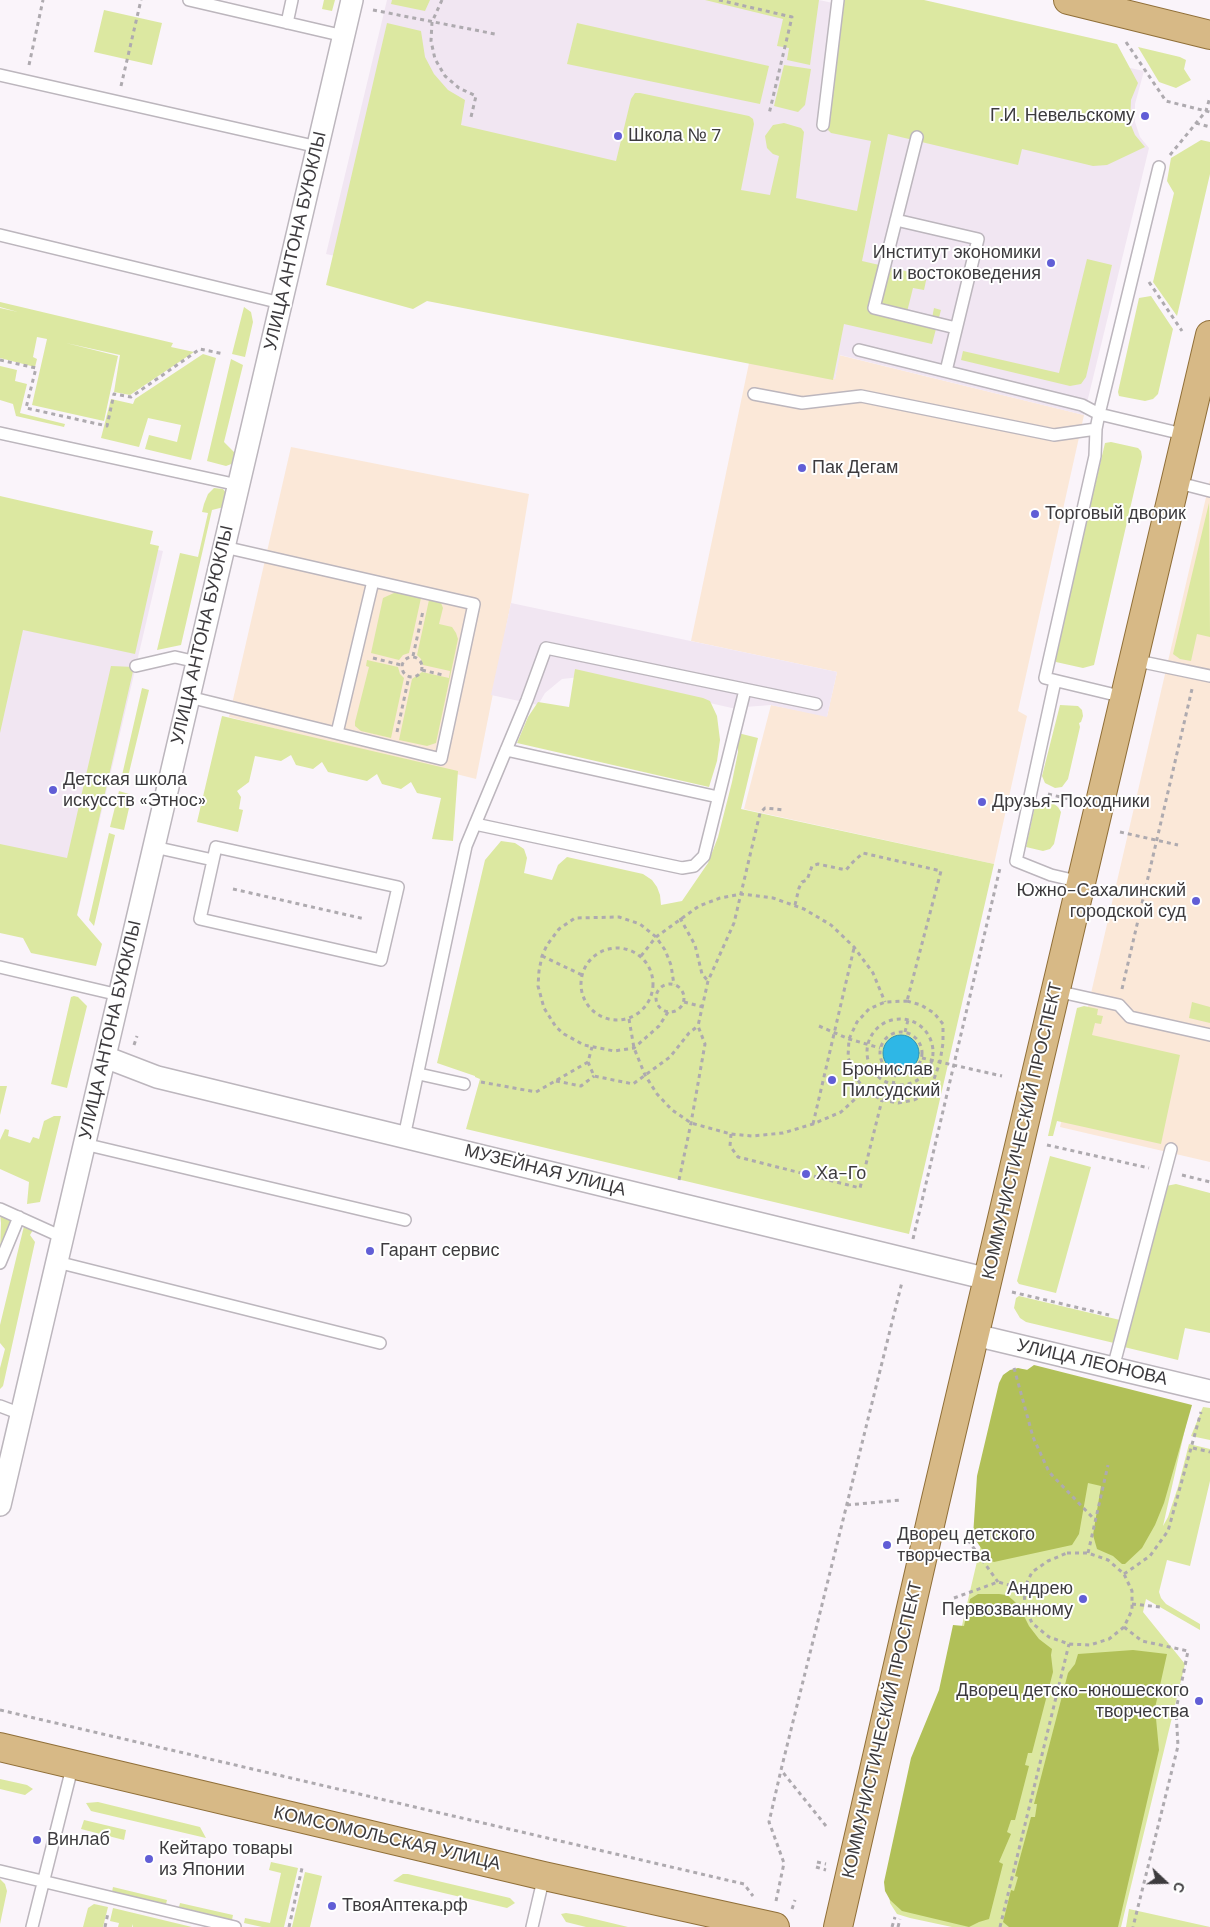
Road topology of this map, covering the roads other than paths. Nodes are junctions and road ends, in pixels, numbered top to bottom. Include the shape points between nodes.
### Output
1 (189, 0) edge
2 (292, 0) edge
3 (352, 0) edge
4 (838, 0) edge
5 (1068, 0) edge
6 (287, 23) junction
7 (1210, 35) edge
8 (344, 36) junction
9 (0, 75) edge
10 (823, 125) dead end
11 (917, 137) dead end
12 (318, 147) junction
13 (1159, 167) road end
14 (896, 220) junction
15 (0, 234) edge
16 (281, 303) junction
17 (956, 328) junction
18 (1210, 335) edge
19 (859, 350) dead end
20 (946, 371) junction
21 (754, 394) dead end
22 (1099, 414) junction
23 (1096, 428) junction
24 (0, 433) edge
25 (1187, 435) junction
26 (1176, 482) junction
27 (238, 485) junction
28 (1210, 491) edge
29 (224, 547) junction
30 (373, 581) junction
31 (1134, 660) junction
32 (197, 662) junction
33 (136, 666) dead end
34 (1210, 676) edge
35 (1055, 680) junction
36 (745, 690) junction
37 (189, 697) junction
38 (1125, 697) junction
39 (816, 704) dead end
40 (337, 734) junction
41 (506, 750) junction
42 (718, 797) junction
43 (475, 824) junction
44 (154, 847) junction
45 (213, 860) junction
46 (1081, 882) junction
47 (0, 967) edge
48 (1056, 991) junction
49 (119, 995) junction
50 (1210, 1035) edge
51 (105, 1057) junction
52 (419, 1074) junction
53 (464, 1084) road end
54 (404, 1137) junction
55 (84, 1144) junction
56 (1171, 1149) dead end
57 (0, 1209) edge
58 (18, 1217) junction
59 (405, 1220) dead end
60 (62, 1237) junction
61 (57, 1262) junction
62 (0, 1263) edge
63 (988, 1278) junction
64 (975, 1336) junction
65 (380, 1343) dead end
66 (1113, 1368) junction
67 (1206, 1398) edge
68 (0, 1406) edge
69 (21, 1414) junction
70 (0, 1503) edge
71 (0, 1747) edge
72 (72, 1764) junction
73 (0, 1871) edge
74 (544, 1876) junction
75 (44, 1882) junction
76 (775, 1914) edge
77 (32, 1927) edge
78 (235, 1927) edge
79 (532, 1927) edge
80 (838, 1927) edge

1 - 6 lane
2 - 6 lane
3 - 8 street, УЛИЦА АНТОНА БУЮКЛЫ
4 - 10 lane
5 - 7 main road
6 - 8 lane
8 - 12 street, УЛИЦА АНТОНА БУЮКЛЫ
9 - 12 lane
11 - 14 lane
12 - 16 street, УЛИЦА АНТОНА БУЮКЛЫ
13 - 22 lane
14 - 17 lane via 874,308
14 - 17 lane via 978,239
15 - 16 lane
16 - 27 street, УЛИЦА АНТОНА БУЮКЛЫ
17 - 20 lane
18 - 25 main road, КОММУНИСТИЧЕСКИЙ ПРОСПЕКТ
19 - 20 lane
20 - 22 lane via 1082,404
21 - 23 lane via 802,403 861,396 1054,434
22 - 23 lane
22 - 25 lane
23 - 35 lane via 1095,456 1045,678
24 - 27 lane
25 - 26 main road, КОММУНИСТИЧЕСКИЙ ПРОСПЕКТ
26 - 28 lane
26 - 31 main road, КОММУНИСТИЧЕСКИЙ ПРОСПЕКТ
27 - 29 street, УЛИЦА АНТОНА БУЮКЛЫ
29 - 30 lane
29 - 32 street, УЛИЦА АНТОНА БУЮКЛЫ
30 - 40 lane
30 - 40 lane via 474,604 441,759
31 - 34 lane
31 - 38 main road, КОММУНИСТИЧЕСКИЙ ПРОСПЕКТ
32 - 33 lane via 175,657
32 - 37 street, УЛИЦА АНТОНА БУЮКЛЫ
35 - 38 lane
35 - 46 lane via 1016,861 1051,875
36 - 39 lane
36 - 41 lane via 546,648
36 - 42 lane
37 - 40 lane
37 - 44 street, УЛИЦА АНТОНА БУЮКЛЫ
38 - 46 main road, КОММУНИСТИЧЕСКИЙ ПРОСПЕКТ
41 - 42 lane
41 - 43 lane
42 - 43 lane via 704,856 694,866 682,868
43 - 52 lane via 466,846
44 - 45 lane
44 - 49 street, УЛИЦА АНТОНА БУЮКЛЫ
45 - 45 lane via 200,919 382,960 398,887 216,847
46 - 48 main road, КОММУНИСТИЧЕСКИЙ ПРОСПЕКТ
47 - 49 lane
48 - 50 lane via 1119,1005 1130,1017
48 - 63 main road, КОММУНИСТИЧЕСКИЙ ПРОСПЕКТ
49 - 51 street, УЛИЦА АНТОНА БУЮКЛЫ
51 - 54 street, МУЗЕЙНАЯ УЛИЦА via 157,1077
51 - 55 street, УЛИЦА АНТОНА БУЮКЛЫ
52 - 53 lane
52 - 54 lane
54 - 63 street, МУЗЕЙНАЯ УЛИЦА
55 - 59 lane
55 - 60 street, УЛИЦА АНТОНА БУЮКЛЫ
56 - 66 lane
57 - 58 lane
58 - 60 lane
58 - 62 lane
60 - 61 street, УЛИЦА АНТОНА БУЮКЛЫ
61 - 65 lane
61 - 69 street, УЛИЦА АНТОНА БУЮКЛЫ
63 - 64 main road, КОММУНИСТИЧЕСКИЙ ПРОСПЕКТ
64 - 66 street, УЛИЦА ЛЕОНОВА
64 - 80 main road, КОММУНИСТИЧЕСКИЙ ПРОСПЕКТ
66 - 67 street, УЛИЦА ЛЕОНОВА
68 - 69 lane
69 - 70 street, УЛИЦА АНТОНА БУЮКЛЫ
71 - 72 main road, КОМСОМОЛЬСКАЯ УЛИЦА
72 - 74 main road, КОМСОМОЛЬСКАЯ УЛИЦА
72 - 75 lane
73 - 75 lane
74 - 76 main road, КОМСОМОЛЬСКАЯ УЛИЦА
74 - 79 lane
75 - 77 lane
75 - 78 lane

